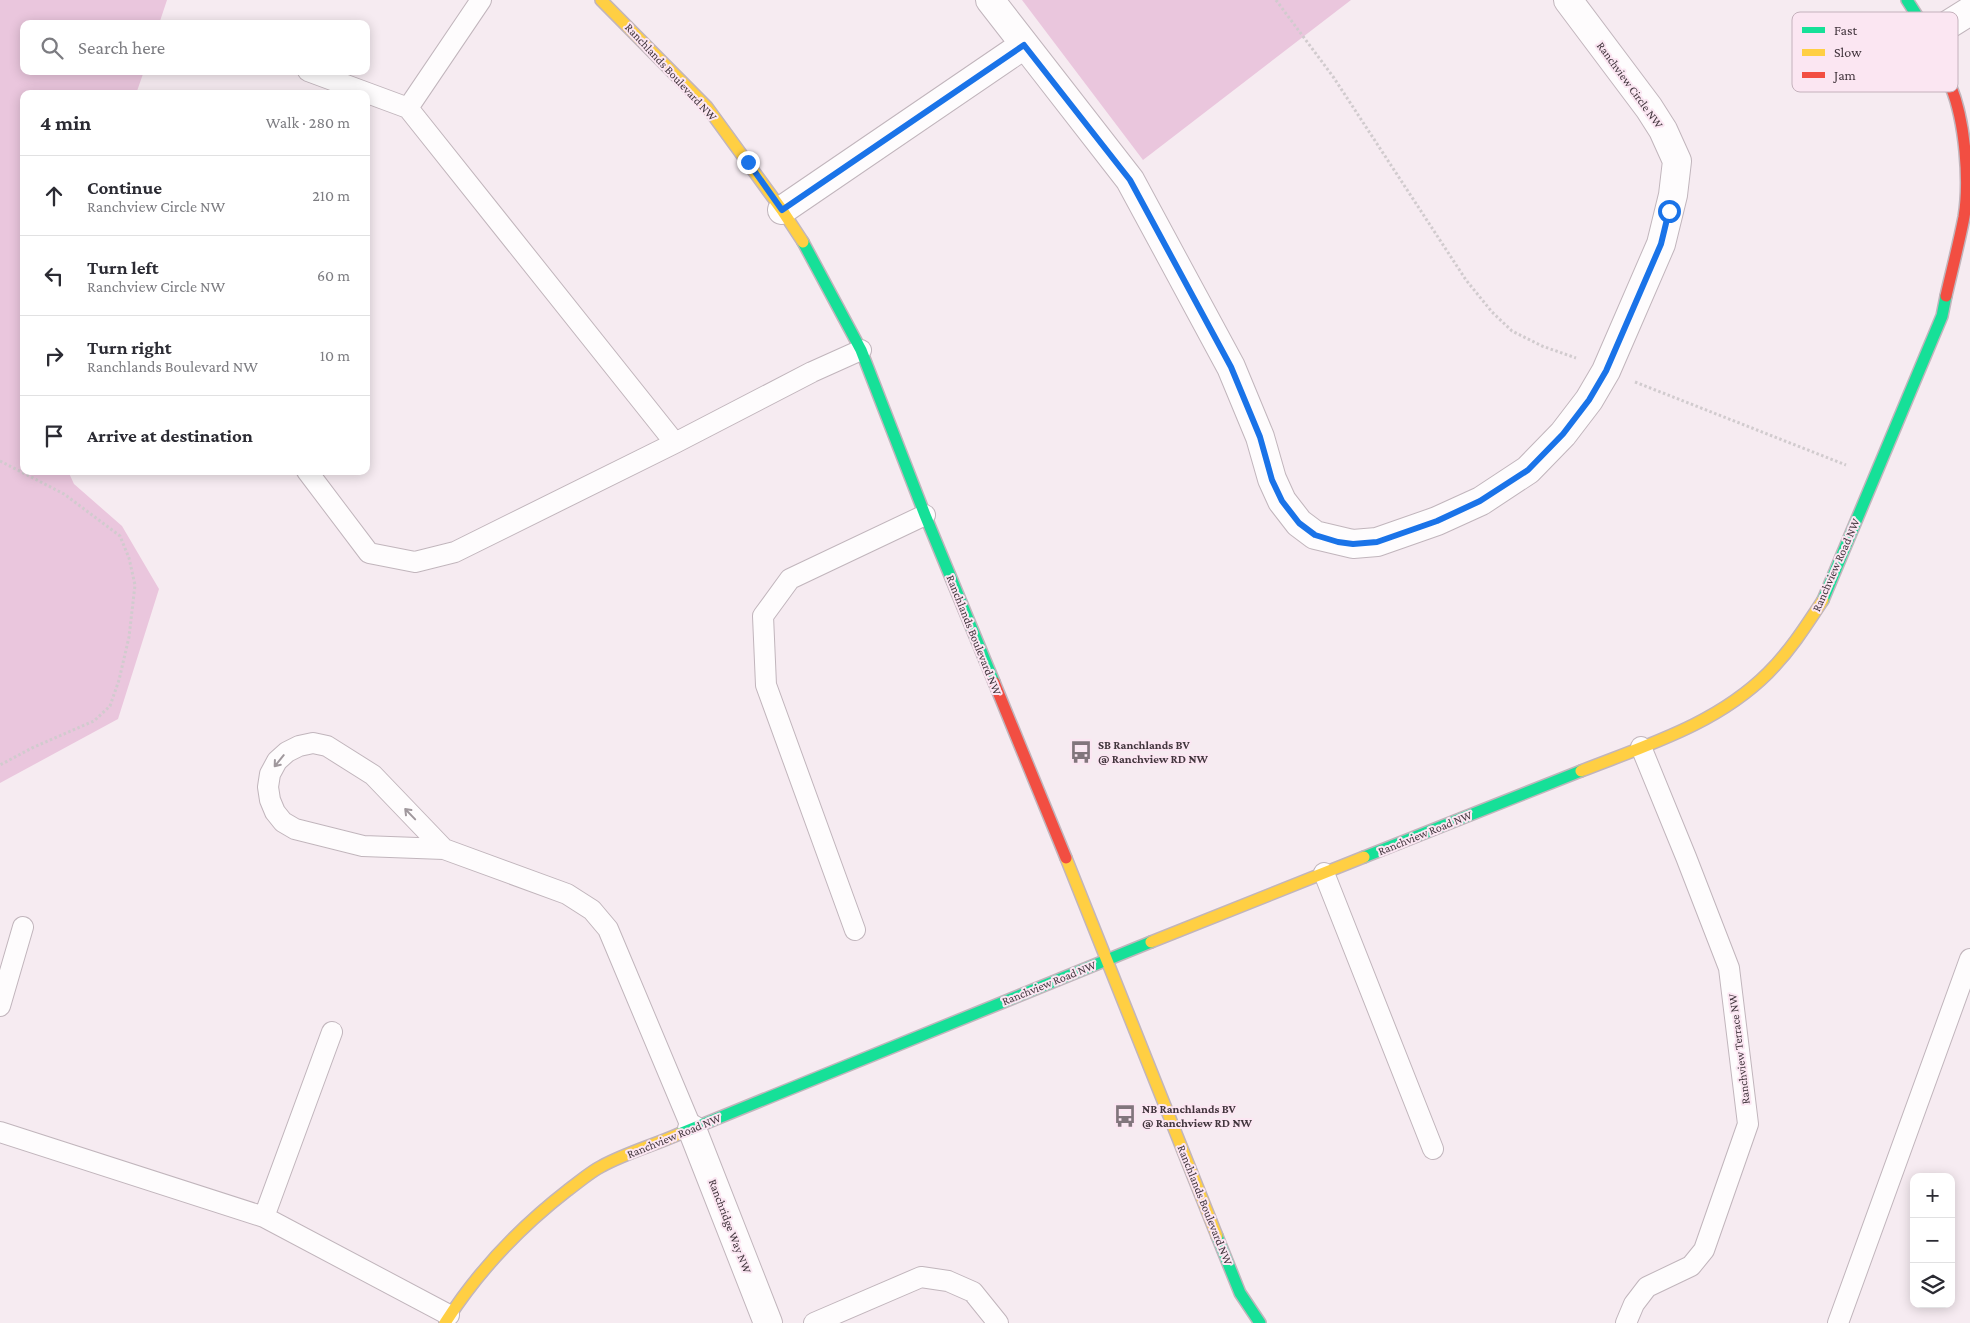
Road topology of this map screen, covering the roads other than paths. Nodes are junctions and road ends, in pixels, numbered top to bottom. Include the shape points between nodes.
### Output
1 (481, 0) edge
2 (601, 0) edge
3 (990, 0) edge
4 (1568, 0) edge
5 (1907, 0) edge
6 (1970, 11) edge
7 (1915, 12) edge
8 (1958, 18) edge
9 (1024, 45) junction
10 (319, 75) edge
11 (359, 90) edge
12 (1953, 92) edge
13 (370, 94) edge
14 (408, 108) junction
15 (782, 210) junction
16 (860, 350) junction
17 (675, 442) junction
18 (310, 475) edge
19 (925, 515) junction
20 (1641, 747) junction
21 (444, 849) junction
22 (1324, 873) junction
23 (23, 928) dead end
24 (855, 930) dead end
25 (1108, 959) junction
26 (1970, 959) edge
27 (0, 1006) edge
28 (332, 1032) dead end
29 (692, 1130) junction
30 (0, 1132) edge
31 (1433, 1149) dead end
32 (264, 1217) junction
33 (447, 1319) edge
34 (768, 1323) edge
35 (814, 1323) edge
36 (998, 1323) edge
37 (1260, 1323) edge
38 (1626, 1323) edge
39 (1838, 1323) edge

1 - 14 lane
2 - 15 street, Ranchlands Boulevard NW via 707,107
3 - 9 street, Ranchview Circle NW
4 - 9 street, Ranchview Circle NW via 1649,108 1677,161 1673,195 1661,244 1606,371 1589,400 1558,440 1528,470 1480,501 1437,521 1377,542 1353,544 1315,535 1299,523 1282,501 1231,367 1130,180
5 - 7 street, Ranchview Road NW
6 - 8 street
9 - 15 street
10 - 11 lane
12 - 20 street, Ranchview Road NW via 1966,157 1964,215 1942,316 1824,598 1806,628 1761,681 1705,721
13 - 14 lane
14 - 17 lane
15 - 16 street, Ranchlands Boulevard NW via 810,254
16 - 17 lane
16 - 19 street, Ranchlands Boulevard NW
17 - 18 lane via 455,552 415,562 369,553
19 - 24 lane via 790,579 763,616 766,685
19 - 25 street, Ranchlands Boulevard NW
20 - 22 street, Ranchview Road NW
20 - 38 lane, Ranchview Terrace NW via 1729,968 1748,1124 1704,1250 1691,1266 1647,1287 1634,1304
21 -> 21 lane via 373,775 327,746 299,746 287,752 270,774 268,787 275,812 295,830 363,846
21 - 29 lane via 567,894 592,910 608,929
22 - 25 street, Ranchview Road NW
22 - 31 lane
23 - 27 lane
25 - 29 street, Ranchview Road NW
25 - 37 street, Ranchlands Boulevard NW via 1240,1293
26 - 39 lane
28 - 32 lane
29 - 33 street, Ranchview Road NW via 602,1166 566,1190 502,1248 474,1280
29 - 34 street, Ranchridge Way NW
30 - 32 lane
32 - 33 lane
35 - 36 lane via 921,1277 948,1281 973,1292

